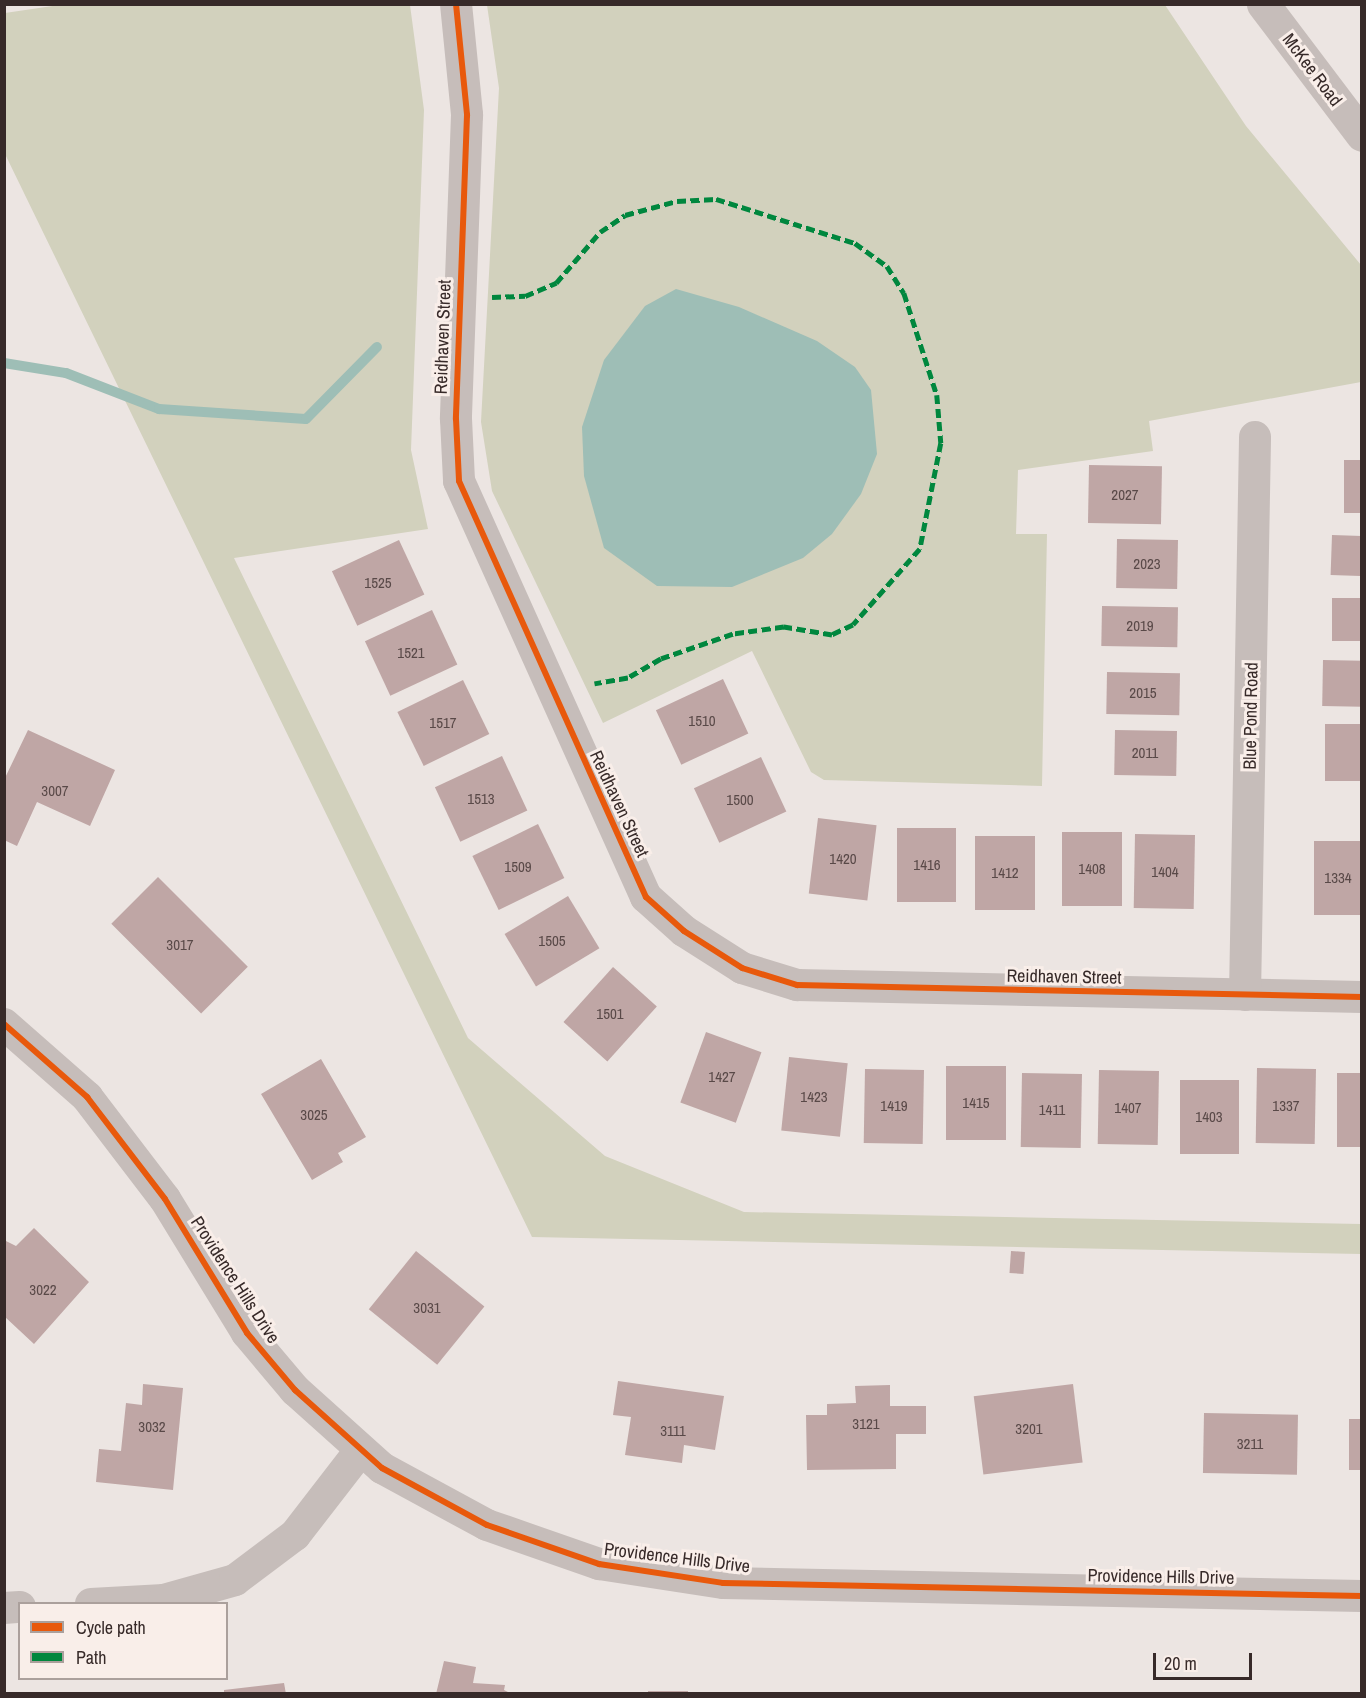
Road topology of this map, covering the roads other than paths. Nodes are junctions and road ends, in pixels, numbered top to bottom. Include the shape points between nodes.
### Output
1 (456, 4) edge
2 (1263, 4) edge
3 (1362, 135) edge
4 (1255, 437) dead end
5 (1245, 995) junction
6 (1362, 997) edge
7 (4, 1024) edge
8 (360, 1451) junction
9 (1362, 1596) edge
10 (128, 1602) edge

1 - 5 street, Reidhaven Street via 467,115 456,418 459,481 646,897 684,931 742,968 797,985
2 - 3 street, McKee Road
4 - 5 street, Blue Pond Road
5 - 6 street, Reidhaven Street
7 - 8 street, Providence Hills Drive via 87,1097 165,1199 247,1333 295,1390
8 - 9 street, Providence Hills Drive via 486,1525 572,1557 656,1575 723,1583
8 - 10 street via 295,1535 236,1580 164,1600

